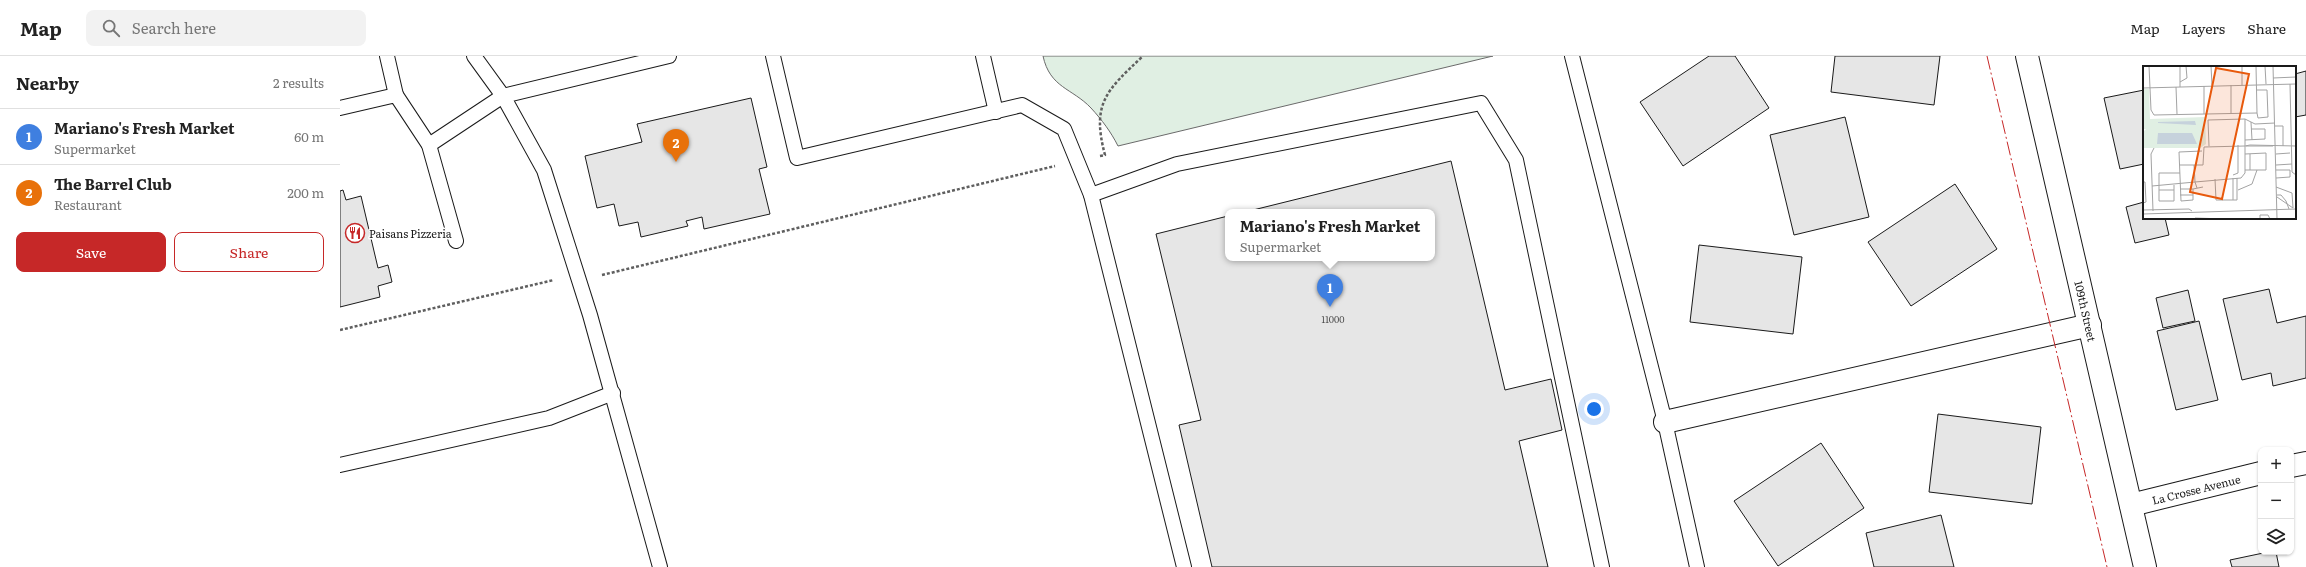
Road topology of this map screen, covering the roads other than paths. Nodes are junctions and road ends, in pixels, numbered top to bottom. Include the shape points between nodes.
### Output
1 (387, 56) edge
2 (474, 56) edge
3 (669, 56) edge
4 (773, 56) edge
5 (983, 56) edge
6 (1572, 56) edge
7 (2027, 56) edge
8 (396, 95) junction
9 (503, 96) junction
10 (340, 108) edge
11 (996, 112) junction
12 (429, 145) junction
13 (1091, 196) junction
14 (456, 241) dead end
15 (2090, 325) junction
16 (612, 393) junction
17 (1665, 422) junction
18 (2306, 462) edge
19 (340, 465) edge
20 (2294, 465) edge
21 (2258, 474) edge
22 (2131, 505) junction
23 (660, 567) edge
24 (1184, 567) edge
25 (1602, 567) edge
26 (1697, 567) edge
27 (2145, 567) edge

1 - 8 lane
2 - 9 lane
3 - 9 lane
4 - 11 lane via 797,158
5 - 11 lane
6 - 17 lane
7 - 15 street, 109th Street
8 - 10 lane
8 - 12 lane
9 - 12 lane
9 - 16 lane via 544,170
11 - 13 lane via 1022,105 1064,129
12 - 14 lane
13 - 24 lane
13 - 25 lane via 1177,164 1481,103 1516,160
15 - 17 street
15 - 22 street, 109th Street
16 - 19 lane via 550,418
16 - 23 lane
17 - 26 lane
18 - 20 street
21 - 22 street, La Crosse Avenue
22 - 27 street, 109th Street

